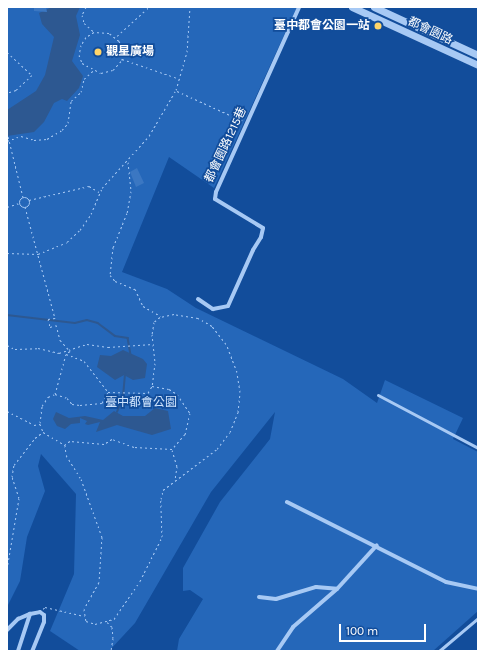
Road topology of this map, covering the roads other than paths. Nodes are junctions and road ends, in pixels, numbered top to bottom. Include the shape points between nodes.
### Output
1 (299, 7) edge
2 (352, 7) edge
3 (374, 7) edge
4 (478, 56) edge
5 (478, 65) edge
6 (198, 300) dead end
7 (378, 395) dead end
8 (478, 448) edge
9 (287, 502) dead end
10 (376, 545) junction
11 (337, 589) junction
12 (478, 589) edge
13 (259, 597) dead end
14 (30, 614) junction
15 (478, 618) edge
16 (7, 630) edge
17 (18, 651) edge
18 (32, 651) edge
19 (277, 651) edge
20 (440, 651) edge

1 - 6 street, 都會園路1215巷 via 216,192 215,199 263,228 261,237 228,306 213,309
2 - 5 street, 都會園路
3 - 4 street, 都會園路
7 - 8 lane
9 - 10 street
10 - 11 street
10 - 12 street via 446,582
11 - 13 street via 316,587 276,599
11 - 19 street via 293,627
14 - 16 street via 18,619
14 - 17 street
14 - 18 street via 40,612 44,615 44,622
15 - 20 lane

